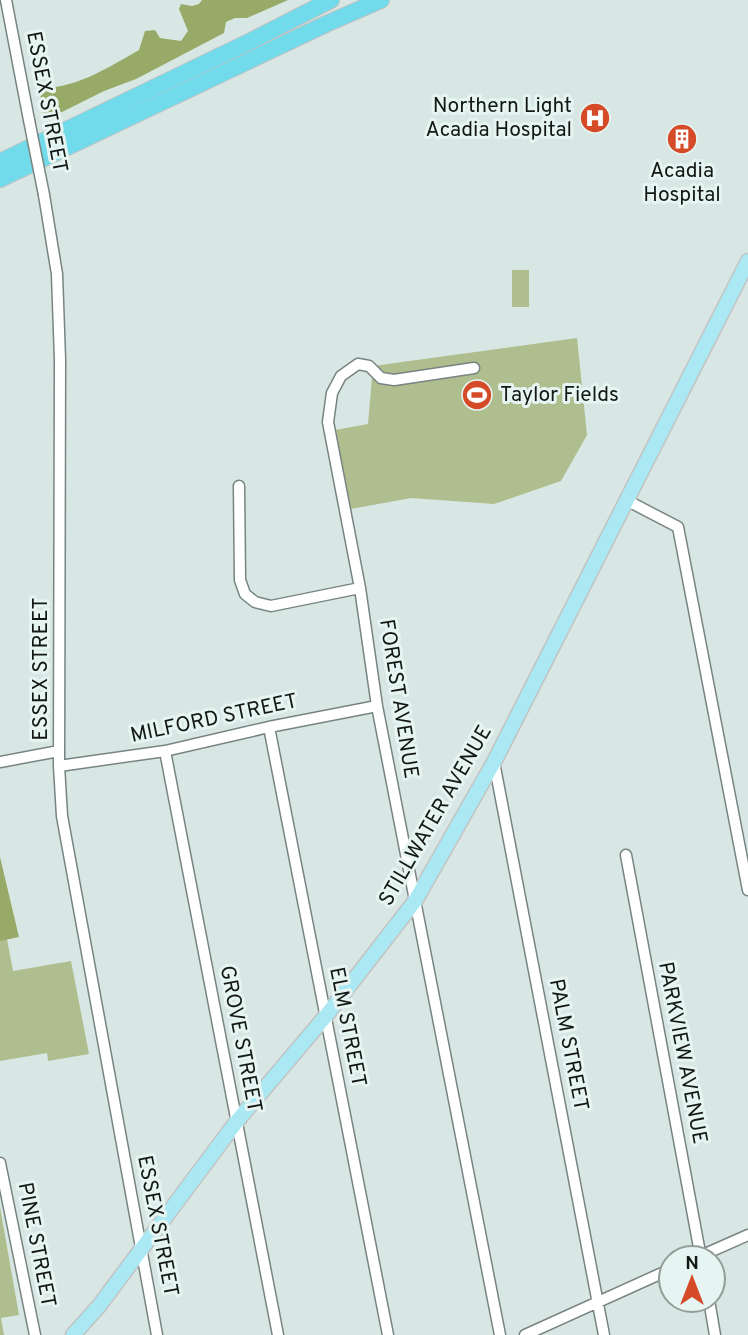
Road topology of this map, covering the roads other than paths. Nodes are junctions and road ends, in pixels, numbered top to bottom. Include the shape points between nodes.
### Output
1 (6, 0) edge
2 (331, 0) edge
3 (381, 0) edge
4 (0, 162) edge
5 (0, 179) edge
6 (748, 261) edge
7 (474, 368) dead end
8 (239, 486) dead end
9 (626, 500) junction
10 (360, 588) junction
11 (377, 706) junction
12 (269, 727) junction
13 (60, 751) junction
14 (165, 751) junction
15 (0, 762) edge
16 (494, 762) junction
17 (60, 766) junction
18 (626, 855) dead end
19 (748, 890) edge
20 (415, 901) junction
21 (325, 1017) junction
22 (237, 1122) junction
23 (0, 1163) edge
24 (748, 1236) edge
25 (697, 1244) edge
26 (727, 1245) edge
27 (141, 1249) junction
28 (657, 1276) edge
29 (598, 1303) junction
30 (711, 1314) edge
31 (35, 1335) edge
32 (73, 1335) edge
33 (158, 1335) edge
34 (278, 1335) edge
35 (388, 1335) edge
36 (500, 1335) edge
37 (525, 1335) edge
38 (604, 1335) edge
39 (715, 1335) edge

1 - 13 street, ESSEX STREET, bridge via 57,274
2 - 4 highway
3 - 5 highway
6 - 9 main road, STILLWATER AVENUE
7 - 10 street, FOREST AVENUE via 394,380 358,364 341,376 332,393 328,422
8 - 10 street via 240,580 245,594 271,606
9 - 16 main road, STILLWATER AVENUE
9 - 19 street via 678,527
10 - 11 street, FOREST AVENUE
11 - 12 street, MILFORD STREET
11 - 20 street, FOREST AVENUE
12 - 14 street, MILFORD STREET
12 - 21 street, ELM STREET
13 - 15 street
13 - 17 street, ESSEX STREET
14 - 17 street, MILFORD STREET
14 - 22 street, GROVE STREET
16 - 20 main road, STILLWATER AVENUE
16 - 29 street, PALM STREET
17 - 27 street, ESSEX STREET via 62,816
18 - 25 street, PARKVIEW AVENUE
20 - 21 main road, STILLWATER AVENUE
20 - 36 street, FOREST AVENUE
21 - 22 main road, STILLWATER AVENUE
21 - 35 street, ELM STREET
22 - 27 main road, STILLWATER AVENUE
22 - 34 street, GROVE STREET
23 - 31 street, PINE STREET
24 - 26 street
27 - 32 main road, STILLWATER AVENUE
27 - 33 street, ESSEX STREET
28 - 29 street
29 - 37 street
29 - 38 street, PALM STREET
30 - 39 street

